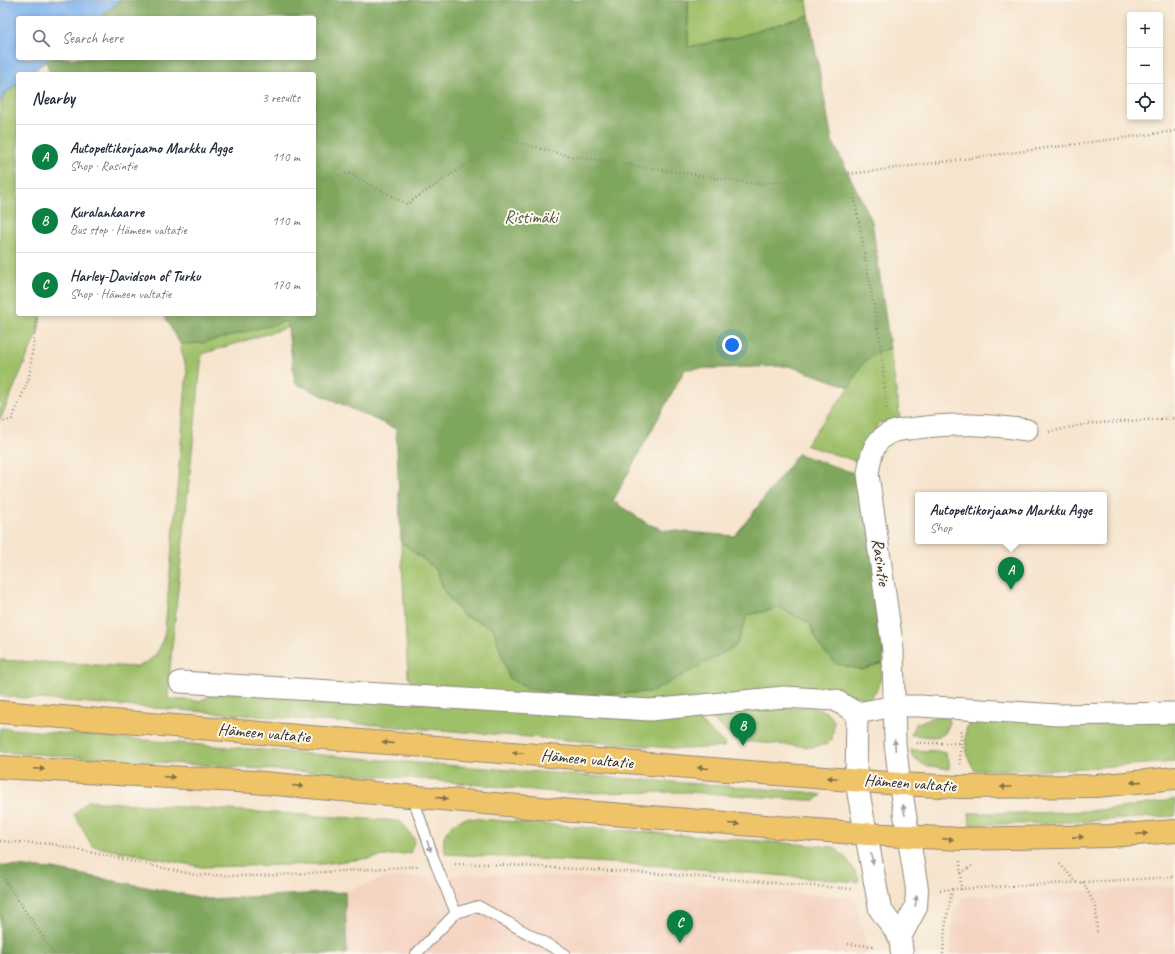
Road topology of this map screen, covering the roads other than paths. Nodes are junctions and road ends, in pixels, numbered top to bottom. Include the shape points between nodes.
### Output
1 (1026, 430) road end
2 (180, 682) dead end
3 (895, 706) junction
4 (0, 712) edge
5 (1175, 712) edge
6 (857, 713) junction
7 (0, 767) edge
8 (1175, 778) edge
9 (856, 780) junction
10 (900, 784) junction
11 (412, 795) junction
12 (1175, 831) edge
13 (867, 834) junction
14 (909, 837) junction
15 (456, 913) junction
16 (901, 945) edge
17 (416, 954) edge
18 (565, 954) edge

1 - 3 street, Rasintie via 985,424 948,424 890,432 876,445 868,474 892,638
2 - 6 street via 650,710 805,697 835,700
3 - 5 street via 1095,715
3 - 6 street
10 -> 3 street, Rasintie via 895,743
9 -> 4 highway, Hämeen valtatie
6 - 9 street
7 -> 11 highway via 253,782
8 -> 10 highway, Hämeen valtatie via 1097,786 976,787
9 - 10 highway, Hämeen valtatie
9 - 13 street
14 -> 10 street, Rasintie
11 -> 13 highway via 573,811
11 -> 15 lane
14 -> 12 highway via 975,839 1109,836
13 - 14 highway
13 -> 16 street via 880,909
16 -> 14 street, Rasintie via 916,907 917,890
15 - 17 lane
15 - 18 lane via 478,906

